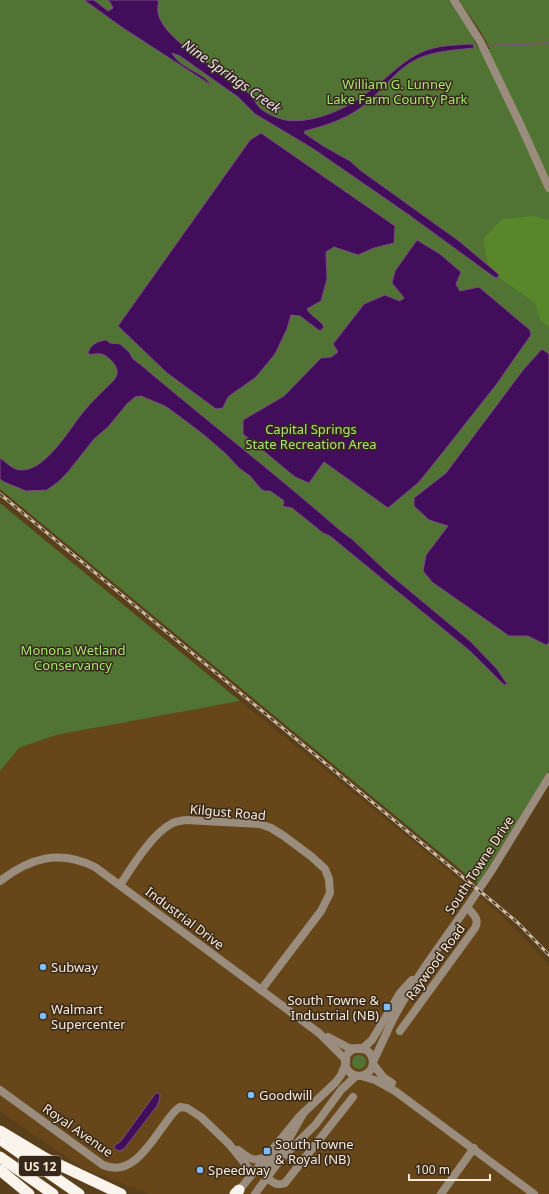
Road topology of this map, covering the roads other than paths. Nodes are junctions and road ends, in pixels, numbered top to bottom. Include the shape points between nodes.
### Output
1 (454, 0) edge
2 (549, 188) edge
3 (549, 777) edge
4 (0, 881) edge
5 (120, 884) junction
6 (467, 907) junction
7 (426, 965) junction
8 (261, 990) junction
9 (400, 1031) dead end
10 (319, 1033) junction
11 (361, 1049) junction
12 (346, 1062) junction
13 (373, 1063) junction
14 (359, 1076) junction
15 (0, 1090) edge
16 (353, 1097) dead end
17 (410, 1102) junction
18 (304, 1112) junction
19 (0, 1131) edge
20 (0, 1139) edge
21 (229, 1144) junction
22 (474, 1148) junction
23 (0, 1157) edge
24 (266, 1157) junction
25 (0, 1170) edge
26 (252, 1174) junction
27 (268, 1178) junction
28 (237, 1193) edge
29 (29, 1194) edge
30 (53, 1194) edge
31 (79, 1194) edge
32 (121, 1194) edge
33 (255, 1194) edge
34 (441, 1194) edge
35 (534, 1194) edge

1 - 2 street via 482,46
3 - 6 street, South Towne Drive
4 - 5 street, Industrial Drive via 24,866 52,857 73,858 85,862
5 - 8 street, Industrial Drive
5 - 8 street, Kilgust Road via 157,836 176,821 260,824 284,836 307,853 325,869 330,893 321,911
6 - 7 street, South Towne Drive
6 - 9 street, Raywood Road via 476,918 477,925
7 - 11 street, South Towne Drive via 400,994 372,1040
7 - 13 street, South Towne Drive via 392,1021
8 - 10 street, Industrial Drive
10 - 11 street, Industrial Drive via 350,1048
10 - 12 street, Industrial Drive
11 - 12 street via 349,1053
11 - 13 street via 370,1053
12 - 14 street via 349,1071
12 - 18 street via 336,1082
13 - 14 street via 368,1074
13 - 17 street via 383,1077 404,1093
14 - 17 street via 385,1084
14 - 27 street via 341,1090 316,1124 280,1160
15 - 21 street, Royal Avenue via 108,1167 135,1162 180,1107 191,1109
16 - 27 street via 285,1183 275,1184
17 - 22 street
18 - 24 street
18 - 27 street via 287,1142 266,1169
19 - 32 highway via 45,1158
20 - 31 highway, US 12
21 - 24 street, Royal Avenue via 254,1160
21 - 26 street, Royal Avenue
22 - 34 street
22 - 35 street
23 - 30 highway, US 12
24 - 26 street
25 - 29 highway
26 - 28 street
27 - 33 street

